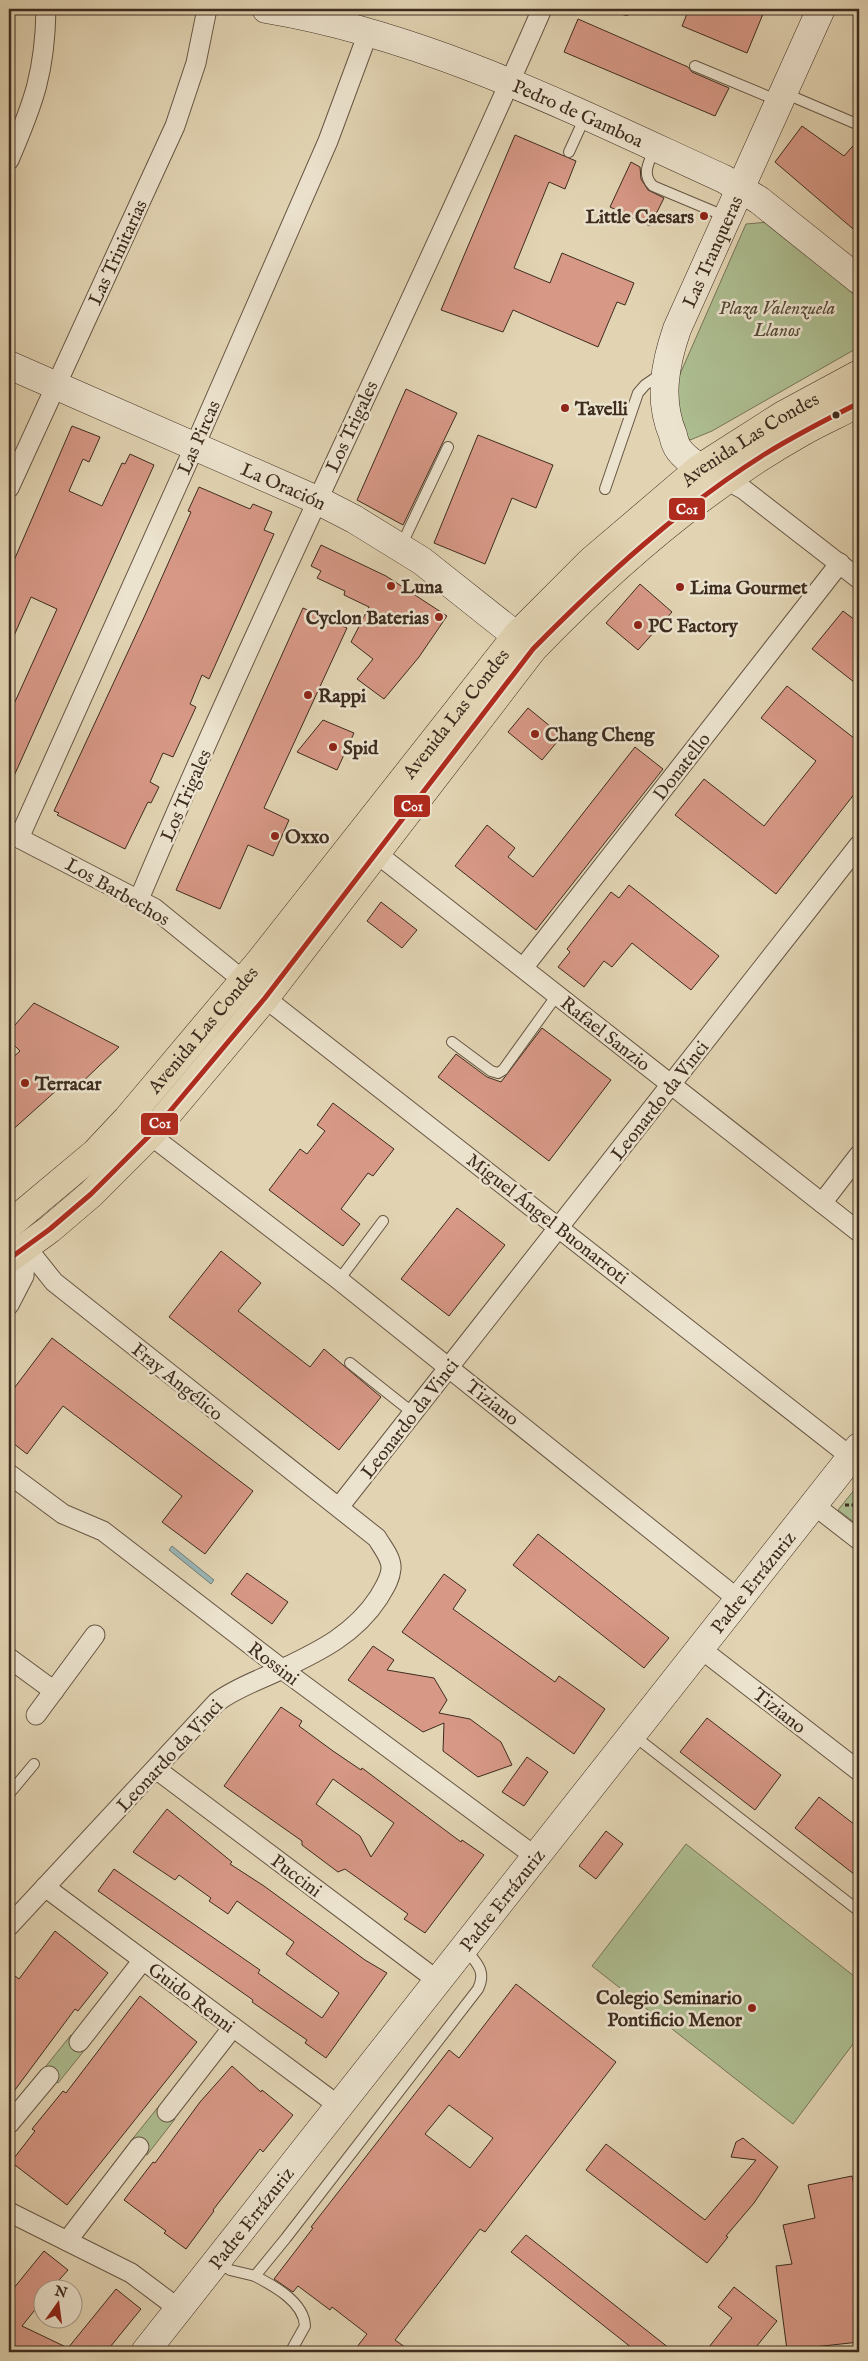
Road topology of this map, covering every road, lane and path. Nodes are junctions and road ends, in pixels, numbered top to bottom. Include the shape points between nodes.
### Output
1 (46, 9) edge
2 (207, 9) edge
3 (266, 9) edge
4 (542, 9) edge
5 (821, 9) edge
6 (368, 32) junction
7 (695, 66) dead end
8 (510, 81) junction
9 (782, 97) junction
10 (585, 116) junction
11 (859, 125) edge
12 (655, 148) junction
13 (569, 152) dead end
14 (9, 160) edge
15 (741, 188) junction
16 (728, 217) junction
17 (859, 280) edge
18 (9, 366) edge
19 (666, 370) junction
20 (859, 374) edge
21 (54, 387) junction
22 (859, 403) edge
23 (448, 447) dead end
24 (194, 448) junction
25 (700, 468) junction
26 (726, 480) junction
27 (9, 488) edge
28 (605, 489) dead end
29 (317, 500) junction
30 (401, 546) junction
31 (840, 563) junction
32 (859, 579) edge
33 (525, 642) junction
34 (14, 835) edge
35 (859, 845) edge
36 (376, 853) junction
37 (139, 899) junction
38 (523, 968) junction
39 (244, 979) junction
40 (557, 995) junction
41 (265, 998) junction
42 (452, 1042) dead end
43 (671, 1084) junction
44 (150, 1134) junction
45 (859, 1155) edge
46 (822, 1203) junction
47 (382, 1221) dead end
48 (9, 1225) edge
49 (559, 1227) junction
50 (859, 1232) edge
51 (17, 1253) edge
52 (339, 1280) junction
53 (9, 1305) edge
54 (350, 1363) dead end
55 (449, 1367) junction
56 (413, 1413) junction
57 (855, 1452) edge
58 (9, 1474) edge
59 (827, 1505) junction
60 (859, 1505) edge
61 (339, 1507) junction
62 (859, 1540) edge
63 (739, 1600) junction
64 (95, 1635) dead end
65 (700, 1648) junction
66 (9, 1658) edge
67 (282, 1669) junction
68 (54, 1691) junction
69 (36, 1715) dead end
70 (632, 1735) junction
71 (34, 1764) dead end
72 (156, 1769) junction
73 (859, 1771) edge
74 (9, 1794) edge
75 (536, 1857) junction
76 (45, 1887) junction
77 (859, 1911) edge
78 (9, 1926) edge
79 (464, 1948) junction
80 (143, 1960) junction
81 (438, 1981) junction
82 (233, 2027) junction
83 (80, 2042) dead end
84 (49, 2076) dead end
85 (339, 2106) junction
86 (167, 2112) dead end
87 (9, 2124) edge
88 (139, 2148) dead end
89 (9, 2212) edge
90 (67, 2241) junction
91 (217, 2261) junction
92 (255, 2276) junction
93 (179, 2309) junction
94 (291, 2351) dead end
95 (145, 2352) edge

1 - 14 street via 38,86
2 - 21 street, Las Trinitarias via 196,63 175,126
3 - 6 main road, Pedro de Gamboa
4 - 8 street, Los Trigales
5 - 9 main road, Las Tranqueras
6 - 8 main road, Pedro de Gamboa
6 - 24 street, Las Pircas via 328,141
7 - 9 lane
8 - 10 main road, Pedro de Gamboa
8 - 29 street, Los Trigales
9 - 11 lane
9 - 15 main road, Las Tranqueras
10 - 12 main road, Pedro de Gamboa
10 - 13 lane
12 - 15 main road, Pedro de Gamboa
12 - 16 lane via 646,173 653,186
15 - 16 main road, Las Tranqueras
15 - 17 main road, Pedro de Gamboa
16 - 19 main road, Las Tranqueras via 677,329
18 - 21 main road, La Oración
19 - 25 main road, Las Tranqueras via 663,390 669,426 678,449
19 - 28 lane via 638,394
20 - 25 main road, Avenida Las Condes via 783,415
21 - 24 main road, La Oración
21 - 27 street, Las Trinitarias
22 - 26 main road, Avenida Las Condes via 802,432
23 - 30 lane
24 - 29 main road, La Oración
24 - 34 street, Las Pircas
25 - 26 main road, Las Tranqueras
25 - 33 main road, Avenida Las Condes via 591,561
26 - 31 street via 743,489
26 - 33 main road, Avenida Las Condes
29 - 30 main road, La Oración
29 - 37 street, Los Trigales
30 - 33 main road, La Oración
31 - 32 street
31 - 38 street, Donatello
33 - 36 main road, Avenida Las Condes
33 - 39 main road, Avenida Las Condes
34 - 37 street, Los Barbechos
35 - 43 street, Leonardo da Vinci
36 - 38 street, Rafael Sanzio
36 - 41 main road, Avenida Las Condes
37 - 39 street, Los Barbechos
38 - 40 street, Rafael Sanzio
39 - 41 street, Miguel Ángel Buonarroti
39 - 48 main road, Avenida Las Condes via 113,1134 70,1175
40 - 42 lane via 498,1073
40 - 43 street, Rafael Sanzio
41 - 44 main road, Avenida Las Condes
41 - 49 street, Miguel Ángel Buonarroti
43 - 46 street, Rafael Sanzio
43 - 49 street, Leonardo da Vinci
44 - 51 main road, Avenida Las Condes via 91,1194
44 - 52 street, Tiziano
45 - 46 street
46 - 50 street, Rafael Sanzio
47 - 52 lane
49 - 55 street, Leonardo da Vinci
49 - 57 street, Miguel Ángel Buonarroti
51 - 53 street via 24,1276
51 - 61 street, Fray Angélico
52 - 55 street, Tiziano
54 - 56 lane
55 - 56 street, Leonardo da Vinci
55 - 63 street, Tiziano
56 - 61 street, Leonardo da Vinci
57 - 59 main road, Padre Errázuriz
58 - 67 street, Rossini via 63,1514 103,1531
59 - 60 path
59 - 62 street
59 - 63 main road, Padre Errázuriz
61 - 67 street, Leonardo da Vinci via 376,1538 387,1555 391,1568 387,1584 368,1613 348,1633
63 - 65 main road, Padre Errázuriz
64 - 68 street
65 - 70 main road, Padre Errázuriz
65 - 73 street, Tiziano
66 - 68 street
67 - 72 street, Leonardo da Vinci via 234,1690 217,1702
67 - 75 street, Rossini
68 - 69 street
70 - 75 main road, Padre Errázuriz
70 - 77 lane
71 - 74 lane
72 - 76 street, Leonardo da Vinci
72 - 81 street, Puccini
75 - 79 main road, Padre Errázuriz
76 - 78 street, Leonardo da Vinci
76 - 80 street, Guido Renni
79 - 81 main road, Padre Errázuriz
79 - 92 lane via 482,1969 483,1980 478,1989
80 - 82 street, Guido Renni
80 - 83 street
81 - 85 main road, Padre Errázuriz
82 - 85 street, Guido Renni
82 - 86 street
84 - 87 street
85 - 91 main road, Padre Errázuriz
88 - 90 street
89 - 90 street
90 - 93 street via 131,2273
91 - 92 lane via 230,2270
91 - 93 main road, Padre Errázuriz
92 - 94 lane via 277,2288 300,2310 305,2326
93 - 95 main road, Padre Errázuriz

